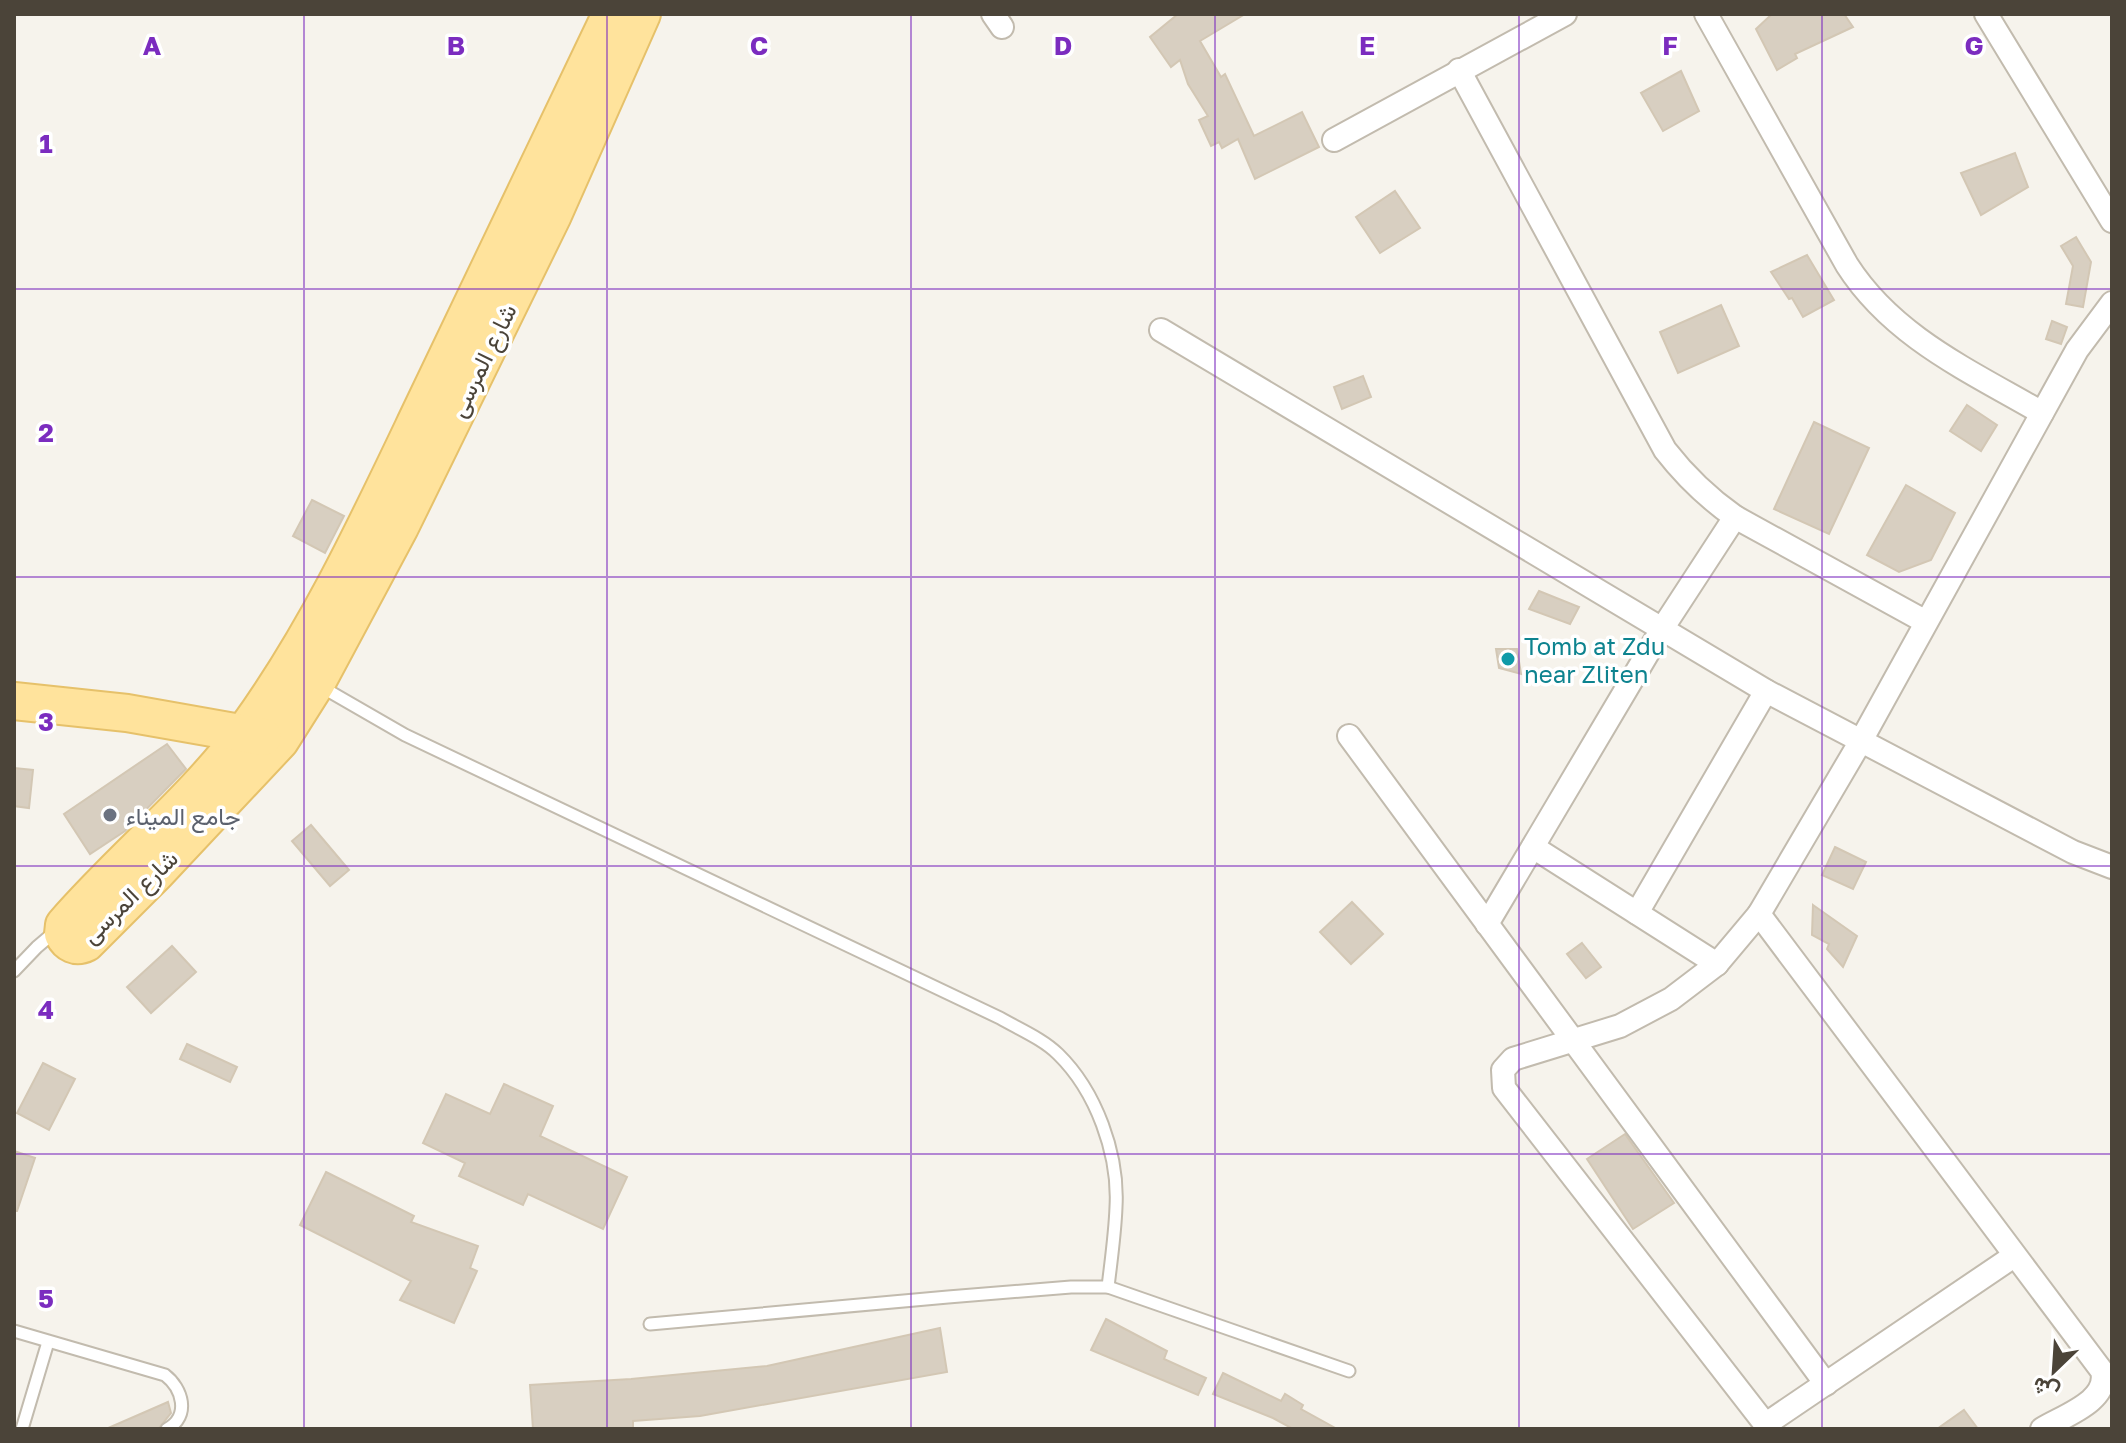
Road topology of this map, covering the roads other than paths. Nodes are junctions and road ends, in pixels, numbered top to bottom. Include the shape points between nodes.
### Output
1 (611, 14) edge
2 (642, 14) edge
3 (1565, 14) edge
4 (1706, 14) edge
5 (1986, 14) edge
6 (1459, 70) junction
7 (1334, 140) dead end
8 (2112, 221) edge
9 (2112, 303) edge
10 (1161, 330) dead end
11 (2042, 413) junction
12 (1735, 517) junction
13 (1926, 622) junction
14 (1662, 629) junction
15 (316, 684) junction
16 (1766, 691) junction
17 (14, 701) edge
18 (244, 732) junction
19 (1349, 736) dead end
20 (1862, 739) junction
21 (280, 741) junction
22 (1533, 847) junction
23 (2112, 867) edge
24 (1637, 913) junction
25 (1759, 914) junction
26 (1487, 924) junction
27 (64, 925) junction
28 (1717, 964) junction
29 (14, 971) edge
30 (1574, 1042) junction
31 (2014, 1256) junction
32 (1108, 1287) junction
33 (650, 1324) dead end
34 (14, 1331) edge
35 (48, 1342) junction
36 (1349, 1371) dead end
37 (1826, 1384) junction
38 (1768, 1427) edge
39 (22, 1429) edge
40 (167, 1429) edge
41 (2042, 1429) edge

1 - 18 main road, شارع المرسى via 331,593
2 - 15 main road, شارع المرسى via 532,257 400,527
3 - 6 street
4 - 11 street via 1870,298 1924,345
5 - 8 street
6 - 7 street
6 - 12 street via 1665,450 1696,486
9 - 11 street via 2077,350
10 - 14 street
11 - 13 street
12 - 13 street
12 - 14 street
13 - 20 street
14 - 16 street
14 - 22 street
15 - 21 main road, شارع المرسى
15 - 32 lane via 405,735 1000,1018 1056,1051 1077,1074 1095,1108 1115,1174
16 - 20 street
16 - 24 street
17 - 18 main road
18 - 21 main road
18 - 27 main road, شارع المرسى via 203,783
19 - 26 street
20 - 23 street via 2073,852
20 - 25 street
21 - 27 main road, شارع المرسى via 86,943 76,946 66,940
22 - 24 street
22 - 26 street
24 - 28 street
25 - 28 street
25 - 31 street
26 - 30 street
27 - 29 lane
28 - 30 street via 1646,1014
30 - 37 street
30 - 38 street via 1513,1059 1503,1070 1504,1088
31 - 37 street
31 - 41 street via 2104,1376 2096,1396
32 - 33 lane
32 - 36 lane
34 - 35 lane
35 - 39 lane
35 - 40 lane via 165,1375 174,1382 182,1405 180,1416
37 - 38 street

